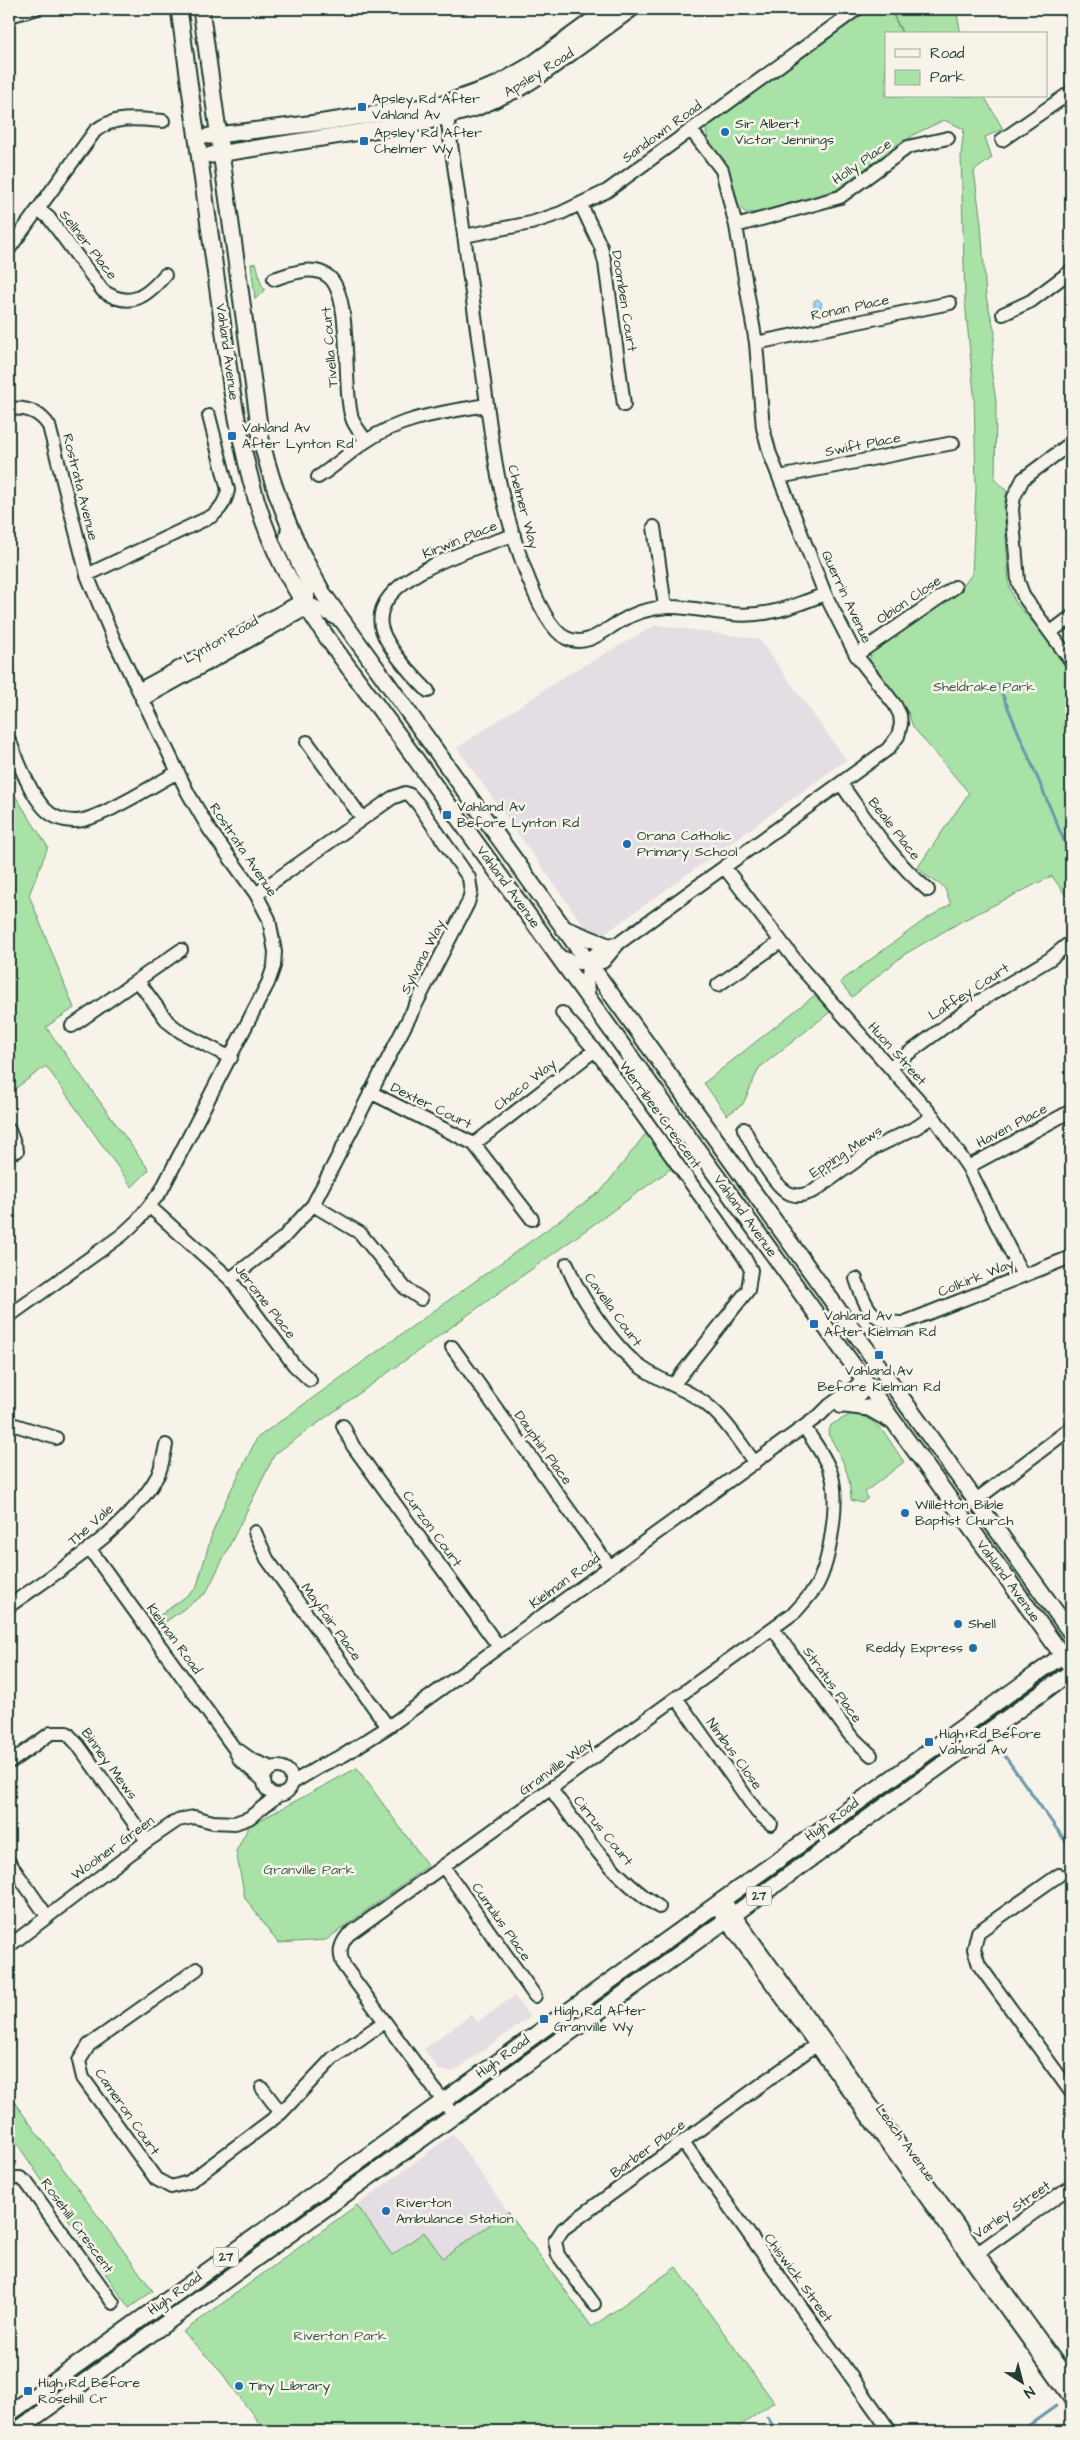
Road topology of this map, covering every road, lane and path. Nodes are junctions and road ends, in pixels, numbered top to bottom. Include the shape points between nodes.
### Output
1 (35, 9) edge
2 (179, 9) edge
3 (201, 9) edge
4 (608, 9) edge
5 (632, 9) edge
6 (857, 9) edge
7 (9, 16) edge
8 (1071, 92) edge
9 (444, 110) junction
10 (164, 121) dead end
11 (691, 130) junction
12 (219, 135) junction
13 (197, 138) junction
14 (948, 138) dead end
15 (1002, 140) dead end
16 (221, 154) junction
17 (200, 156) junction
18 (581, 205) junction
19 (38, 209) junction
20 (736, 226) junction
21 (464, 236) junction
22 (9, 250) edge
23 (1071, 271) edge
24 (165, 275) dead end
25 (274, 279) dead end
26 (950, 303) dead end
27 (1003, 314) dead end
28 (756, 343) junction
29 (487, 405) junction
30 (624, 405) dead end
31 (9, 409) edge
32 (209, 416) dead end
33 (366, 441) junction
34 (953, 443) dead end
35 (1071, 444) edge
36 (318, 476) dead end
37 (779, 477) junction
38 (288, 526) junction
39 (654, 527) dead end
40 (514, 535) junction
41 (87, 574) junction
42 (955, 588) dead end
43 (825, 594) junction
44 (307, 603) junction
45 (664, 607) junction
46 (1071, 617) edge
47 (344, 623) junction
48 (1051, 632) junction
49 (856, 655) junction
50 (1071, 661) edge
51 (428, 691) dead end
52 (140, 695) junction
53 (9, 740) edge
54 (307, 742) dead end
55 (14, 768) edge
56 (178, 772) junction
57 (841, 784) junction
58 (362, 818) junction
59 (725, 868) junction
60 (928, 890) dead end
61 (256, 894) junction
62 (563, 928) junction
63 (779, 943) junction
64 (613, 944) junction
65 (1068, 945) dead end
66 (181, 950) dead end
67 (558, 956) junction
68 (588, 964) junction
69 (138, 980) junction
70 (718, 985) dead end
71 (589, 999) junction
72 (562, 1013) dead end
73 (72, 1026) dead end
74 (595, 1050) junction
75 (231, 1058) junction
76 (890, 1067) junction
77 (370, 1092) junction
78 (1071, 1111) edge
79 (933, 1116) junction
80 (744, 1129) dead end
81 (9, 1130) edge
82 (474, 1144) junction
83 (17, 1152) dead end
84 (968, 1167) junction
85 (313, 1205) junction
86 (149, 1206) junction
87 (532, 1219) dead end
88 (1071, 1257) edge
89 (567, 1264) dead end
90 (1023, 1276) junction
91 (230, 1279) junction
92 (856, 1279) dead end
93 (421, 1299) dead end
94 (9, 1316) edge
95 (854, 1332) junction
96 (452, 1348) dead end
97 (310, 1380) dead end
98 (861, 1383) junction
99 (674, 1384) junction
100 (901, 1396) junction
101 (844, 1404) junction
102 (820, 1416) junction
103 (9, 1423) edge
104 (896, 1424) junction
105 (343, 1426) dead end
106 (804, 1427) junction
107 (1071, 1428) edge
108 (56, 1438) dead end
109 (166, 1445) dead end
110 (755, 1463) junction
111 (976, 1500) junction
112 (255, 1532) dead end
113 (89, 1548) junction
114 (610, 1567) junction
115 (9, 1606) edge
116 (773, 1629) junction
117 (1071, 1633) edge
118 (499, 1647) junction
119 (1068, 1657) edge
120 (1071, 1672) edge
121 (676, 1699) junction
122 (388, 1726) junction
123 (234, 1748) junction
124 (871, 1755) dead end
125 (12, 1761) dead end
126 (324, 1764) junction
127 (272, 1768) junction
128 (286, 1769) junction
129 (292, 1783) junction
130 (269, 1788) junction
131 (551, 1789) junction
132 (771, 1824) dead end
133 (147, 1841) junction
134 (9, 1862) edge
135 (443, 1866) junction
136 (1059, 1874) dead end
137 (719, 1902) junction
138 (659, 1907) dead end
139 (48, 1916) junction
140 (730, 1917) junction
141 (9, 1946) edge
142 (197, 1969) dead end
143 (535, 1996) dead end
144 (384, 2022) junction
145 (819, 2042) junction
146 (1069, 2085) edge
147 (262, 2088) dead end
148 (442, 2101) junction
149 (281, 2113) junction
150 (454, 2116) junction
151 (682, 2142) junction
152 (9, 2178) edge
153 (1071, 2186) edge
154 (974, 2255) junction
155 (113, 2303) dead end
156 (594, 2304) dead end
157 (1071, 2382) edge
158 (1071, 2399) edge
159 (9, 2414) edge
160 (16, 2431) edge
161 (890, 2431) edge

1 - 7 street
2 - 13 main road, Vahland Avenue
3 - 12 main road, Vahland Avenue
4 - 9 main road, Apsley Road via 531,65
5 - 9 main road, Apsley Road via 520,88 476,108
6 - 11 street, Sandown Road
8 - 15 street
9 - 12 main road, Apsley Road
9 - 16 main road, Apsley Road
9 - 21 street, Chelmer Way
10 - 19 street via 118,120 102,126
11 - 18 street, Sandown Road via 608,191
11 - 20 street, Querrin Avenue via 722,170
12 - 13 main road, Apsley Road
12 - 16 main road, Vahland Avenue
13 - 17 main road, Vahland Avenue
14 - 20 street, Holly Place via 908,147 840,197
16 - 17 main road, Apsley Road
16 - 38 main road, Vahland Avenue via 261,439
17 - 44 main road, Vahland Avenue via 232,392 247,469 273,546
18 - 21 street, Sandown Road via 531,223
18 - 30 street, Doomben Court via 605,263
19 - 22 street
19 - 24 street, Sellner Place via 50,218 103,291 114,299 129,301 137,298 152,289
20 - 28 street, Querrin Avenue
21 - 29 street, Chelmer Way
23 - 27 street via 1031,301
25 - 33 street, Tivella Court via 294,272 313,271 329,277 341,297 352,419
26 - 28 street, Ronan Place
28 - 37 street, Querrin Avenue via 763,428
29 - 33 street via 422,417
29 - 40 street, Chelmer Way via 498,476
31 - 41 street, Rostrata Avenue via 26,409 45,419 53,437
32 - 41 street via 228,490 218,512
33 - 36 street
34 - 37 street, Swift Place
35 - 48 street via 1023,479 1012,509 1018,581 1024,597
37 - 43 street, Querrin Avenue
38 - 44 street via 286,538 308,585
38 - 47 main road, Vahland Avenue via 324,595
39 - 45 street
40 - 45 street, Chelmer Way via 539,604 556,630 566,638 590,640 621,620
40 - 51 street, Kirwin Place via 439,562 396,589 384,604 381,621 387,640
41 - 52 street, Rostrata Avenue
42 - 49 street, Obion Close
43 - 45 street, Chelmer Way via 789,608 747,616
43 - 49 street, Querrin Avenue
44 - 47 street
44 - 52 street, Lynton Road
44 - 67 main road, Vahland Avenue
46 - 48 street
47 - 62 main road, Vahland Avenue
48 - 50 street
49 - 57 street, Querrin Avenue via 895,705 901,724 898,736 888,749
52 - 56 street, Rostrata Avenue
53 - 55 street
54 - 58 street
55 - 56 street via 44,808 54,816 76,821 97,816
56 - 61 street, Rostrata Avenue via 209,829
57 - 59 street, Querrin Avenue
57 - 60 street, Beale Place via 881,840 915,880
58 - 61 street, Sylvana Way
58 - 77 street, Sylvana Way via 398,794 410,795 465,870 471,884 468,903
59 - 63 street, Huon Street
59 - 64 street, Querrin Avenue
61 - 75 street, Rostrata Avenue via 269,919 274,938 274,966
62 - 64 main road
62 - 68 main road, Vahland Avenue
63 - 70 street
63 - 76 street, Huon Street
64 - 68 street, Querrin Avenue via 603,962
65 - 76 street, Laffey Court via 978,1002
66 - 69 street
67 - 68 street
67 - 71 main road, Vahland Avenue
68 - 71 street via 586,983
68 - 95 main road, Vahland Avenue
69 - 73 street
69 - 75 street via 168,1022
71 - 98 main road, Vahland Avenue
72 - 74 street, Werribee Crescent
74 - 82 street, Chaco Way
74 - 99 street, Werribee Crescent via 751,1270 748,1290
75 - 86 street, Rostrata Avenue via 172,1173
76 - 79 street, Huon Street
77 - 82 street, Dexter Court
77 - 85 street, Sylvana Way
78 - 84 street, Haven Place
79 - 80 street, Epping Mews via 874,1148 802,1196 790,1194 782,1188
79 - 84 street, Huon Street
81 - 83 street
82 - 87 street, Dexter Court
84 - 90 street, Huon Street
85 - 91 street, Sylvana Way via 283,1238
85 - 93 street via 360,1233 405,1288
86 - 91 street, Jerome Place
86 - 94 street, Rostrata Avenue via 138,1220 106,1247
88 - 90 street, Colkirk Way
89 - 99 street, Cavella Court via 574,1285 627,1356 642,1368
90 - 92 street, Colkirk Way via 918,1318 890,1324 873,1314 863,1300
91 - 97 street, Jerome Place via 294,1364
95 - 98 main road via 856,1348 868,1368
95 - 100 main road, Vahland Avenue
96 - 114 street, Dauphin Place
98 - 100 main road via 879,1385
98 - 101 street, Kielman Road
98 - 102 street, Kielman Road
98 - 104 main road, Vahland Avenue
99 - 110 street, Cavella Court via 712,1409
100 - 111 main road, Vahland Avenue
101 - 102 street, Kielman Road
101 - 104 main road via 869,1408
102 - 106 street, Kielman Road
103 - 108 street
104 - 119 main road, Vahland Avenue
105 - 118 street, Curzon Court via 353,1446
106 - 110 street, Kielman Road
106 - 116 street, Granville Way via 823,1454 835,1490 829,1546 817,1585 795,1612
107 - 111 street
109 - 113 street, The Vale via 159,1473 144,1496
110 - 114 street, Kielman Road
111 - 117 main road, Vahland Avenue
112 - 122 street, Mayfair Place via 267,1559
113 - 115 street, The Vale
113 - 123 street, Kielman Road
114 - 118 street, Kielman Road
116 - 121 street, Granville Way
116 - 124 street, Stratus Place via 850,1735
118 - 122 street, Kielman Road
119 - 137 main road, High Road / 27
120 - 140 main road, High Road / 27
121 - 131 street, Granville Way
121 - 132 street, Nimbus Close via 757,1812
122 - 126 street, Kielman Road
123 - 127 street, Kielman Road
123 - 130 street, Kielman Road via 240,1760
125 - 133 street, Binney Mews via 51,1733 67,1733
126 - 128 street, Kielman Road
126 - 129 street, Kielman Road
127 - 128 street, Kielman Road
127 - 130 street via 265,1775
128 - 129 street
129 - 130 street, Kielman Road via 285,1794
130 - 133 street, Woolner Green via 249,1818 228,1823 186,1818
131 - 135 street, Granville Way
131 - 138 street, Cirrus Court via 609,1866 634,1891
133 - 139 street, Woolner Green
134 - 139 street
135 - 143 street, Cumulus Place
135 - 144 street, Granville Way via 348,1935 340,1948 344,1966
136 - 146 street via 978,1932 974,1949 979,1965
137 - 140 street, Leach Avenue
137 - 148 main road, High Road / 27
139 - 141 street, Woolner Green
140 - 145 street, Leach Avenue
140 - 150 main road, High Road / 27
142 - 149 street, Cameron Court via 89,2045 79,2061 83,2078 156,2179 170,2187 189,2182
144 - 148 street, Granville Way
144 - 149 street, Cameron Court via 333,2058
145 - 151 street, Barber Place
145 - 154 street, Leach Avenue
147 - 149 street
148 - 150 street, Granville Way
148 - 159 main road, High Road / 27
150 - 160 main road, High Road / 27
151 - 156 street, Barber Place via 563,2229 555,2241 558,2255
151 - 161 street, Chiswick Street
152 - 155 street, Rosehill Crescent via 13,2176 26,2182
153 - 154 street, Varley Street
154 - 157 street, Leach Avenue
154 - 158 street, Leach Avenue

